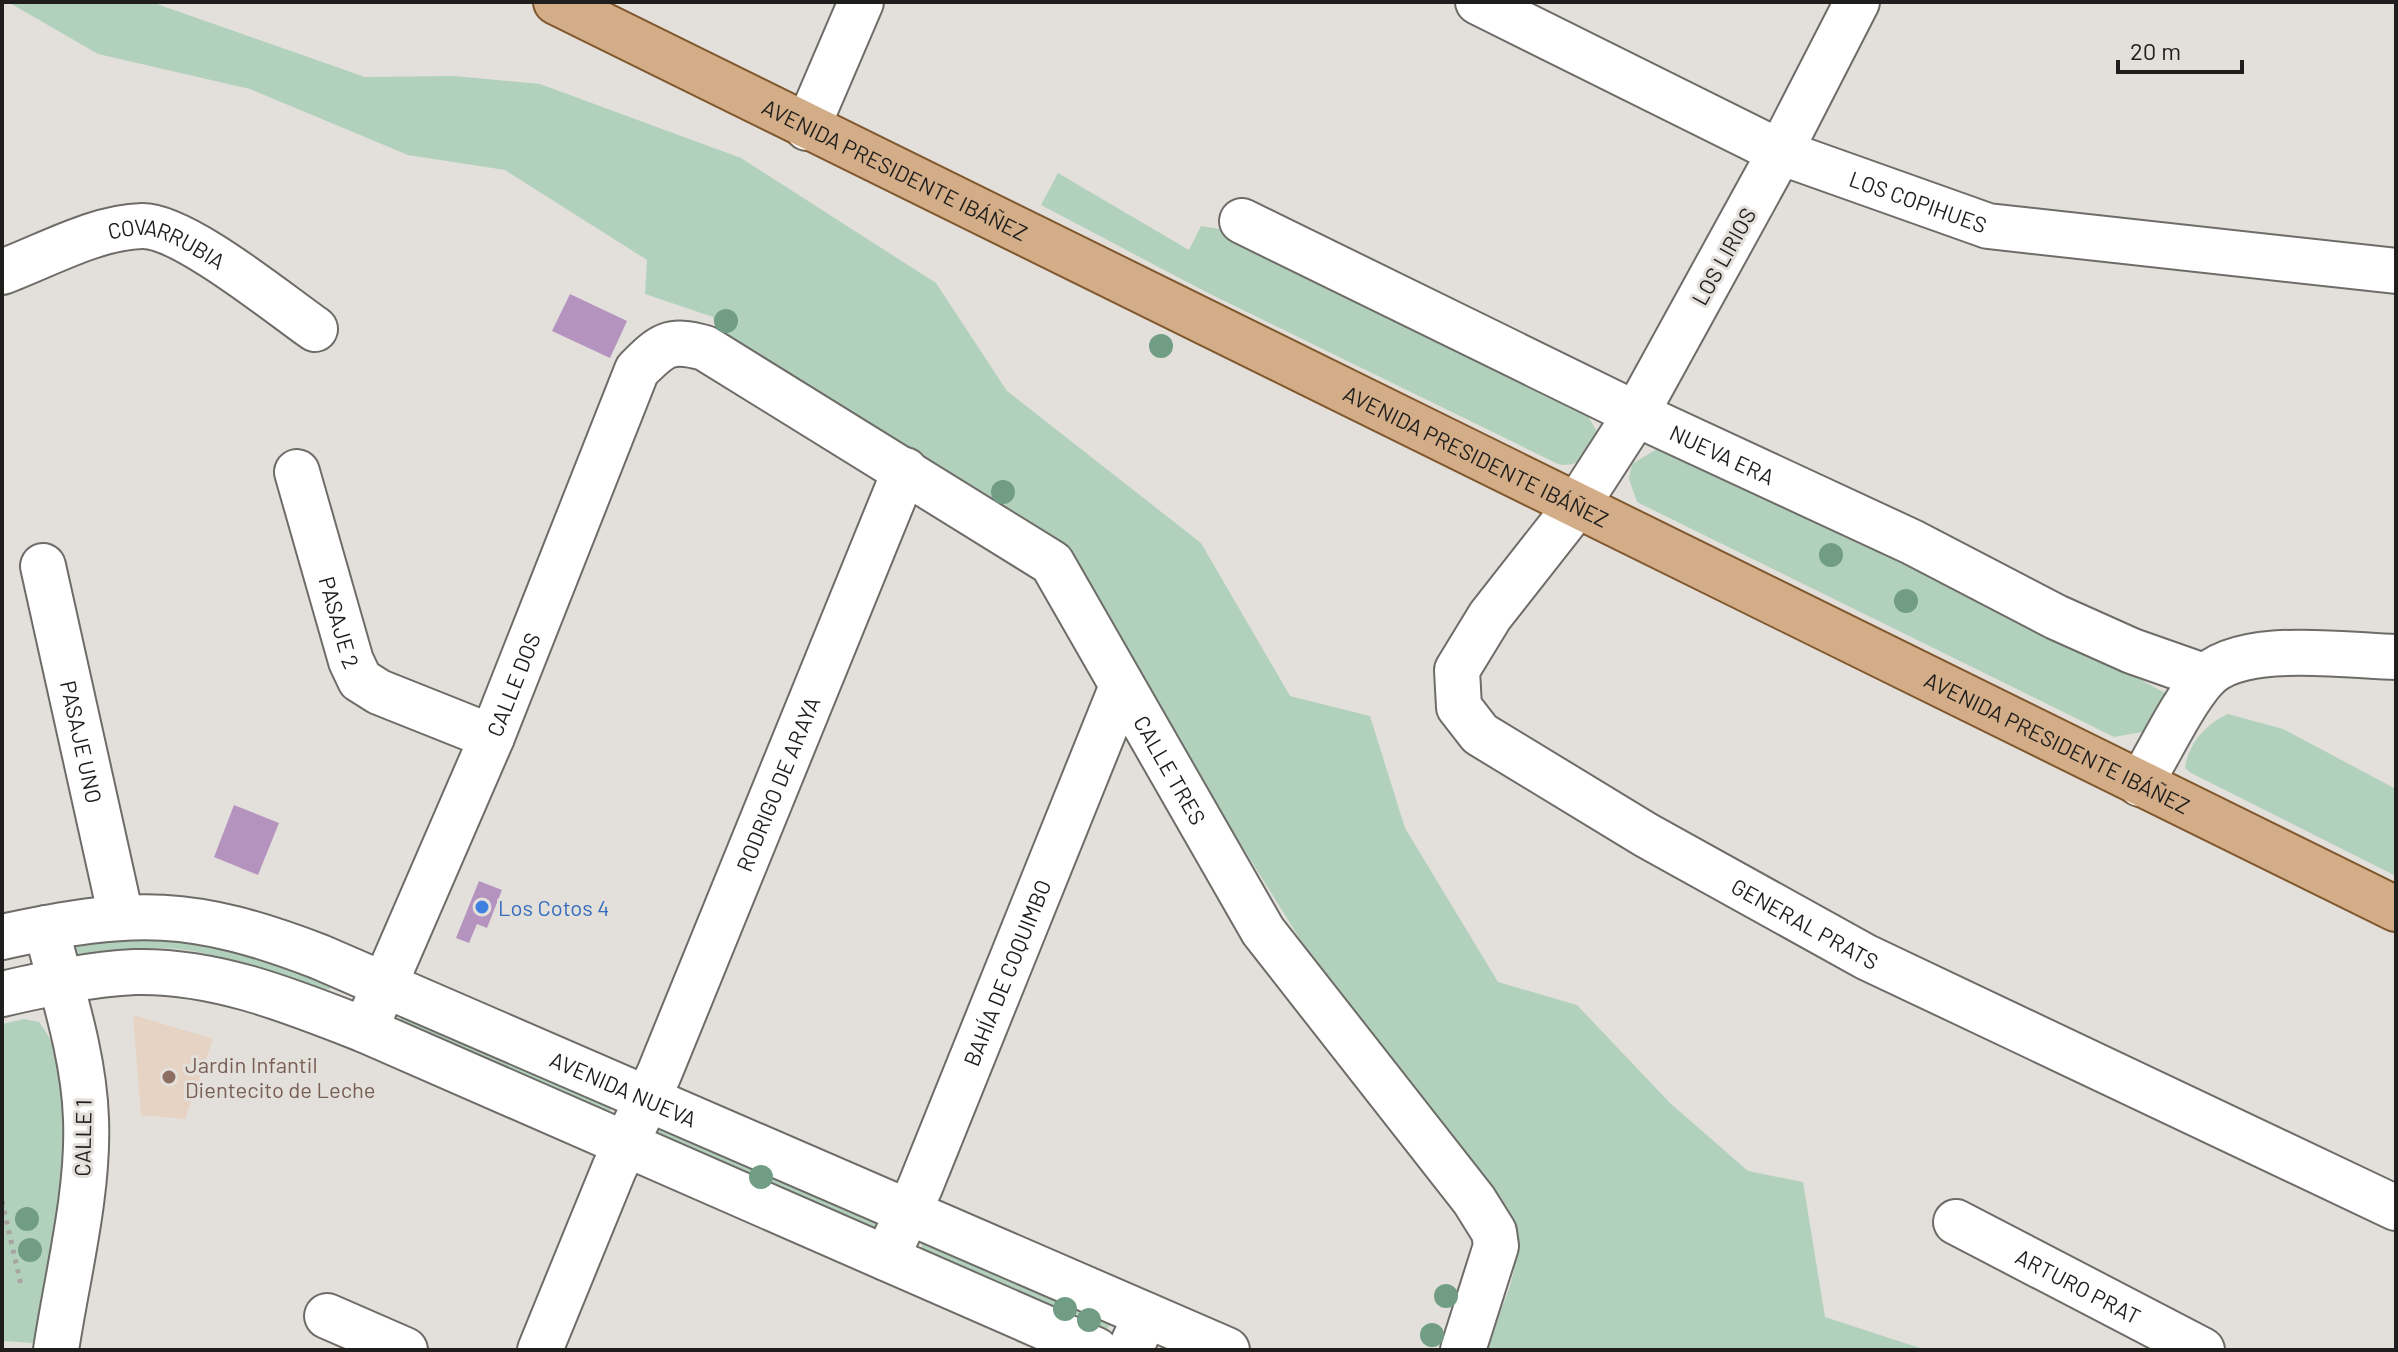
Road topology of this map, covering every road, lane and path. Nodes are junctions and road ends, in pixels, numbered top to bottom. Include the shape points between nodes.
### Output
1 (556, 2) edge
2 (861, 2) edge
3 (1478, 2) edge
4 (1857, 2) edge
5 (807, 128) junction
6 (1780, 152) junction
7 (1242, 221) dead end
8 (2396, 271) edge
9 (2, 272) edge
10 (315, 329) dead end
11 (663, 345) joint
12 (1636, 414) junction
13 (905, 470) junction
14 (297, 472) dead end
15 (1578, 504) junction
16 (43, 566) dead end
17 (2396, 657) edge
18 (2206, 677) junction
19 (1122, 686) junction
20 (492, 737) junction
21 (2140, 784) junction
22 (2396, 909) edge
23 (121, 917) junction
24 (46, 928) junction
25 (2, 937) edge
26 (59, 981) junction
27 (385, 985) junction
28 (2, 994) edge
29 (365, 1030) junction
30 (647, 1099) junction
31 (625, 1144) junction
32 (2, 1201) edge
33 (2396, 1208) edge
34 (908, 1212) junction
35 (1956, 1222) dead end
36 (886, 1258) junction
37 (22, 1291) dead end
38 (327, 1316) dead end
39 (1138, 1333) edge
40 (56, 1350) edge
41 (405, 1350) edge
42 (540, 1350) edge
43 (1096, 1350) edge
44 (1227, 1350) edge
45 (1463, 1350) edge
46 (2202, 1350) edge

1 - 5 main road, AVENIDA PRESIDENTE IBÁÑEZ
2 - 5 street
3 - 6 street, LOS COPIHUES
4 - 6 street, LOS LIRIOS
5 - 15 main road, AVENIDA PRESIDENTE IBÁÑEZ
6 - 8 street, LOS COPIHUES via 1988,226
6 - 12 street, LOS LIRIOS
7 - 12 street, NUEVA ERA
9 - 10 street, COVARRUBIA via 101,234 144,226 182,237
11 - 13 street, CALLE TRES via 705,348
11 - 20 street, CALLE DOS via 637,370
12 - 15 street, LOS LIRIOS
12 - 18 street, NUEVA ERA via 1912,542 2056,617
13 - 19 street, CALLE TRES via 1052,563
13 - 30 street, RODRIGO DE ARAYA
14 - 20 street, PASAJE 2 via 360,680
15 - 21 main road, AVENIDA PRESIDENTE IBÁÑEZ
15 - 33 street, GENERAL PRATS via 1490,616 1457,670 1459,707 1480,734 1646,835 1866,957
16 - 23 street, PASAJE UNO
17 - 18 street via 2279,653 2237,660
18 - 21 street
19 - 34 street, BAHÍA DE COQUIMBO
19 - 45 street, CALLE TRES via 1263,931 1494,1232 1495,1259
20 - 27 street, CALLE DOS
21 - 22 main road, AVENIDA PRESIDENTE IBÁÑEZ
23 - 24 street, AVENIDA NUEVA
23 - 27 street, AVENIDA NUEVA via 186,918 248,930
24 - 25 street, AVENIDA NUEVA
24 - 26 street, CALLE 1
26 - 28 street
26 - 29 street via 137,972 211,980 281,998
26 - 40 street, CALLE 1 via 80,1071 86,1155
27 - 29 street, CALLE DOS
27 - 30 street, AVENIDA NUEVA
29 - 31 street
30 - 31 street, RODRIGO DE ARAYA
30 - 34 street, AVENIDA NUEVA
31 - 36 street
31 - 42 street, RODRIGO DE ARAYA
32 - 37 path
34 - 36 street, BAHÍA DE COQUIMBO
34 - 39 street, AVENIDA NUEVA
35 - 46 street, ARTURO PRAT
36 - 43 street
38 - 41 street
39 - 44 street, AVENIDA NUEVA

